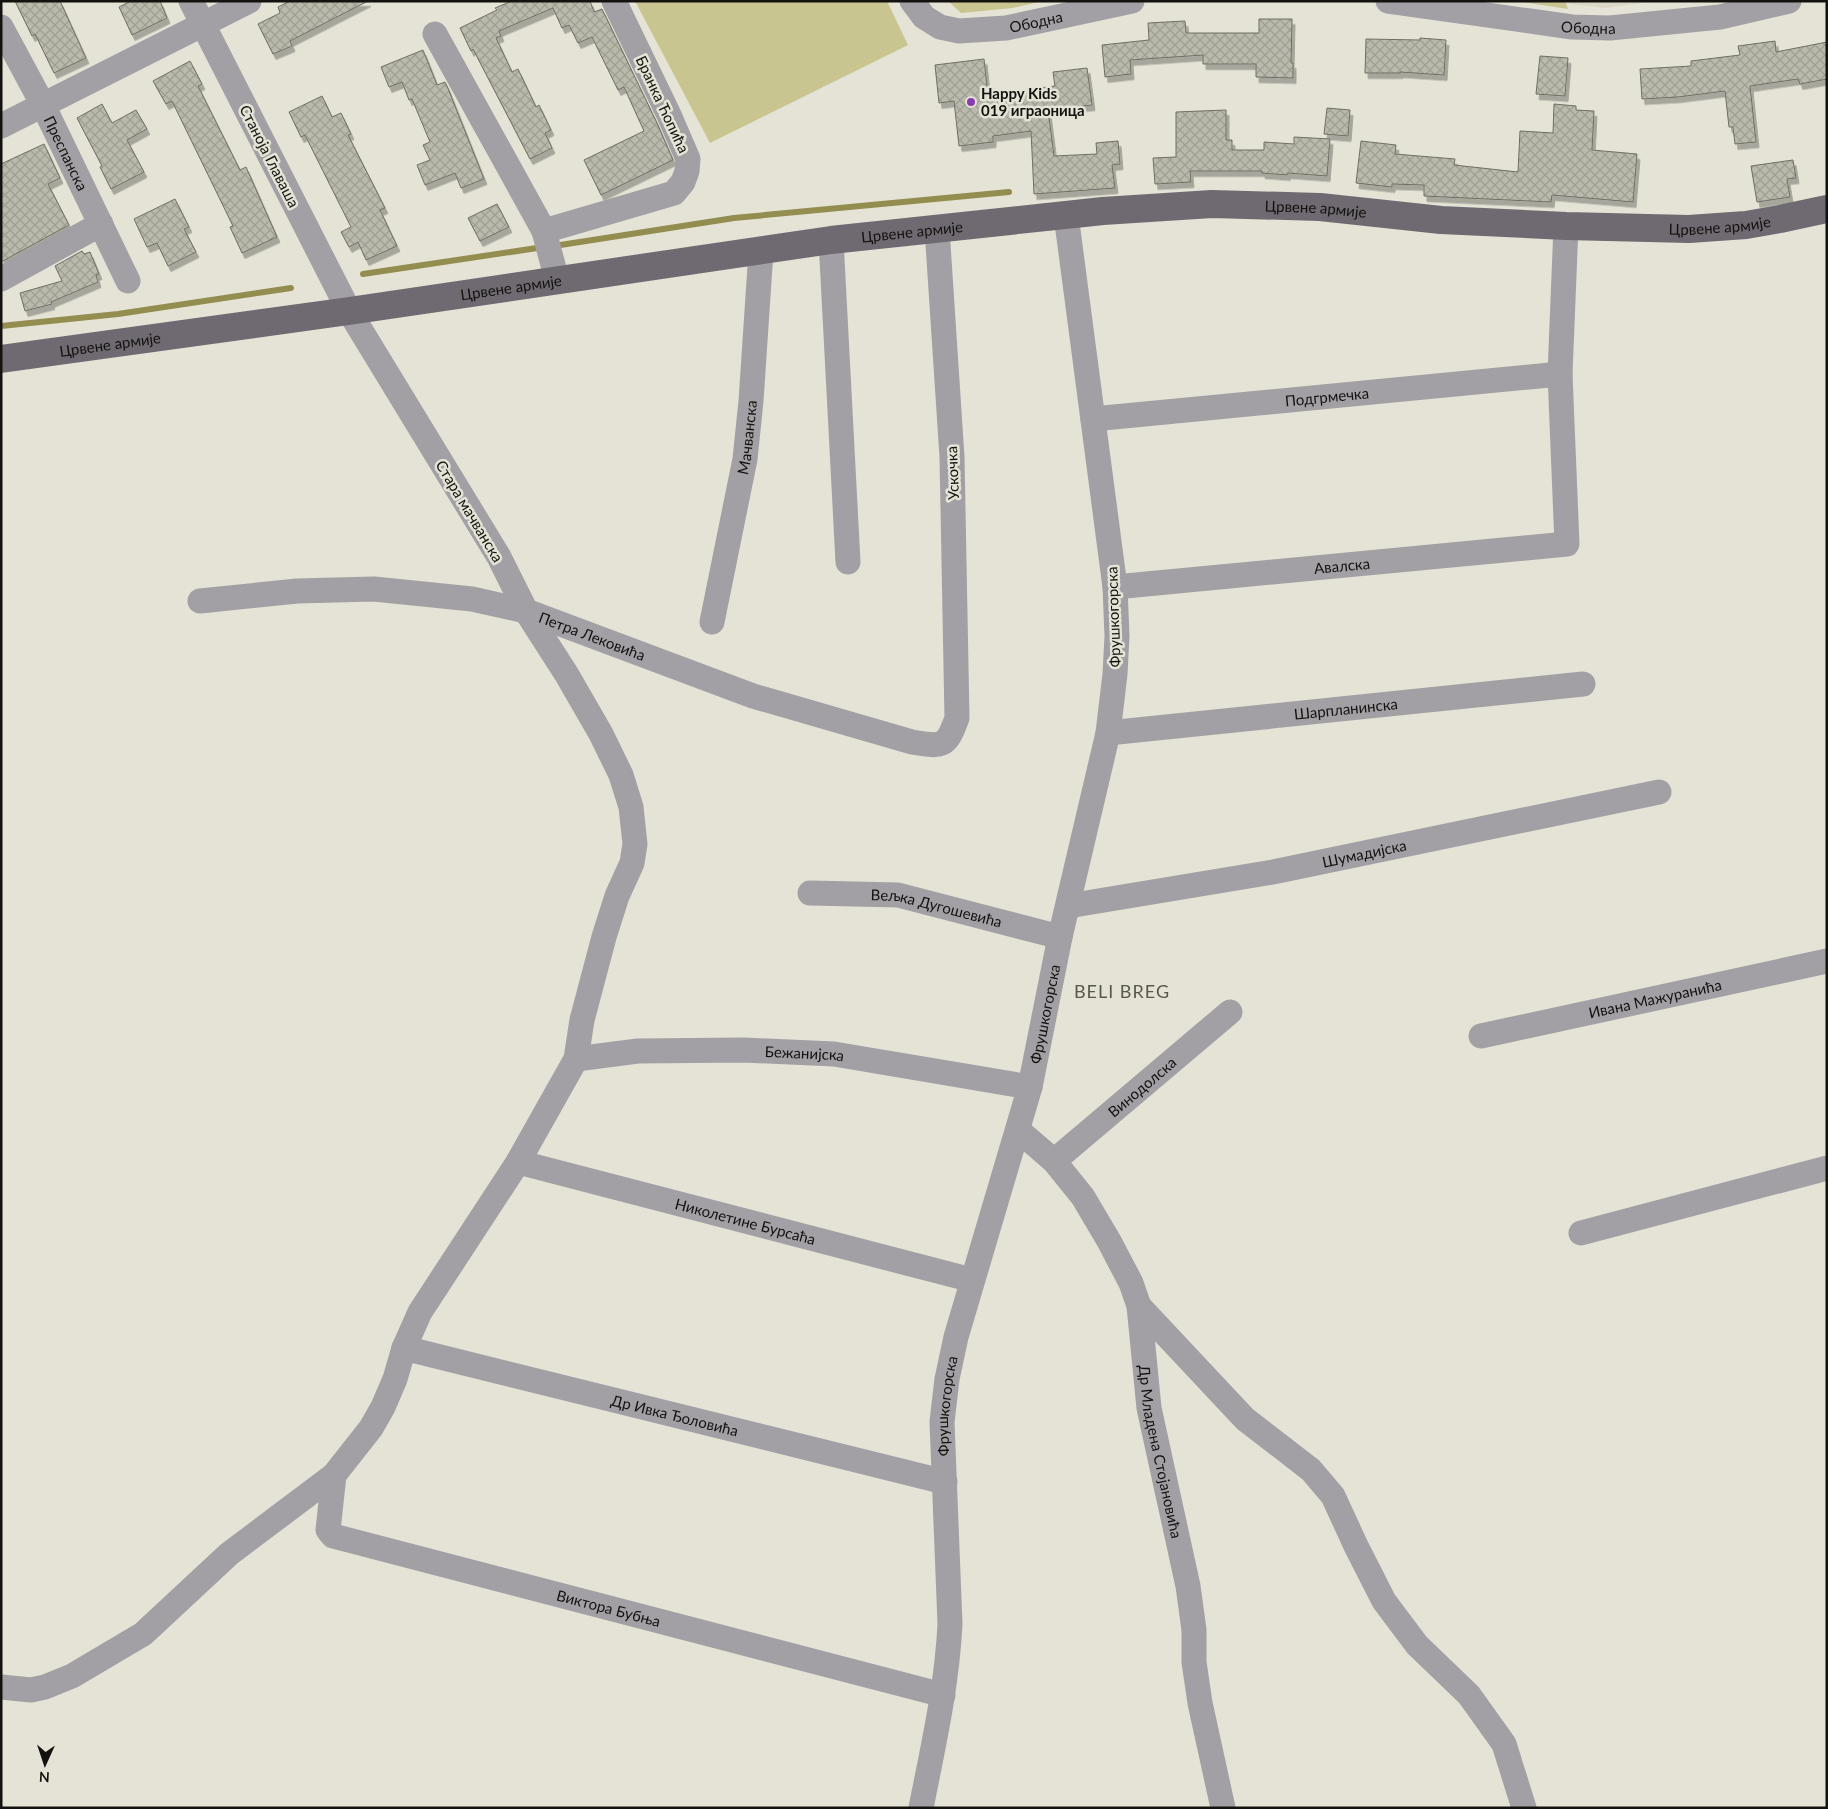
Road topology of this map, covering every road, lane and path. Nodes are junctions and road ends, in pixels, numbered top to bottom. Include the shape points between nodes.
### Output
1 (191, 1) edge
2 (249, 1) edge
3 (614, 1) edge
4 (912, 1) edge
5 (1132, 1) edge
6 (1388, 1) edge
7 (1789, 1) edge
8 (202, 24) junction
9 (1, 27) edge
10 (435, 34) dead end
11 (43, 105) junction
12 (1, 126) edge
13 (1827, 209) edge
14 (1066, 215) junction
15 (101, 224) junction
16 (1566, 226) junction
17 (937, 229) junction
18 (544, 231) junction
19 (831, 240) junction
20 (761, 251) junction
21 (1, 279) edge
22 (556, 280) junction
23 (128, 281) dead end
24 (349, 311) junction
25 (1, 360) edge
26 (1560, 374) junction
27 (1093, 419) junction
28 (499, 557) junction
29 (848, 562) dead end
30 (1115, 587) junction
31 (472, 599) junction
32 (200, 601) dead end
33 (526, 611) junction
34 (712, 622) dead end
35 (1582, 684) dead end
36 (957, 718) joint
37 (1108, 732) junction
38 (1659, 792) dead end
39 (810, 893) dead end
40 (1068, 906) junction
41 (1060, 937) junction
42 (1827, 961) edge
43 (1230, 1012) dead end
44 (1481, 1036) dead end
45 (576, 1059) junction
46 (1030, 1087) junction
47 (1018, 1130) junction
48 (1054, 1161) junction
49 (518, 1162) junction
50 (1827, 1168) edge
51 (1581, 1233) dead end
52 (972, 1280) junction
53 (1139, 1306) junction
54 (404, 1348) junction
55 (334, 1476) junction
56 (945, 1482) junction
57 (1, 1687) edge
58 (943, 1695) junction
59 (920, 1808) edge
60 (1223, 1808) edge
61 (1524, 1808) edge

1 - 8 street, Станоја Главаша
2 - 8 street
3 - 18 street, Бранка Ћопића via 670,115 688,159 687,171 674,193
4 - 5 street, Ободна via 924,18 959,32 1006,28
6 - 7 street, Ободна via 1572,27 1610,28 1720,18
8 - 11 street
8 - 24 street, Станоја Главаша
9 - 11 street, Преспанска
10 - 18 street
11 - 12 street
11 - 15 street, Преспанска
13 - 16 main road, Црвене армије via 1780,220 1713,228
14 - 16 main road, Црвене армије via 1212,204 1320,207 1441,220
14 - 17 main road, Црвене армије
14 - 27 street, Фрушкогорска
15 - 21 street
15 - 23 street, Преспанска
16 - 26 street
17 - 19 main road, Црвене армије
17 - 36 street, Ускочка via 952,457
18 - 22 street
19 - 20 main road, Црвене армије
19 - 29 street
20 - 22 main road, Црвене армије
20 - 34 street, Мачванска via 745,459
22 - 24 main road, Црвене армије
24 - 25 main road, Црвене армије
24 - 28 street, Стара мачванска
26 - 27 street, Подгрмечка
26 - 30 street, Авалска via 1567,544
27 - 30 street, Фрушкогорска
28 - 31 street via 488,583
28 - 33 street, Стара мачванска
30 - 37 street, Фрушкогорска via 1117,636
31 - 32 street, Петра Лековића via 366,589 297,591
31 - 33 street, Петра Лековића
33 - 36 street, Петра Лековића via 753,696 912,742 935,746 944,742 951,736
33 - 45 street, Стара мачванска via 622,775 631,807 635,844 632,863 617,896 601,946 582,1020
35 - 37 street, Шарпланинска
37 - 40 street, Фрушкогорска
38 - 40 street, Шумадијска via 1273,872
39 - 41 street, Вељка Дугошевића via 898,895
40 - 41 street, Фрушкогорска
41 - 46 street, Фрушкогорска
42 - 44 street, Ивана Мажуранића
43 - 48 street, Винодолска
45 - 46 street, Бежанијска via 638,1051 744,1050 834,1054
45 - 49 street
46 - 47 street, Фрушкогорска
47 - 48 street, Др Младена Стојановића
47 - 52 street, Фрушкогорска
48 - 53 street, Др Младена Стојановића via 1082,1197 1109,1241
49 - 52 street, Николетине Бурсаћа
49 - 54 street via 420,1312
50 - 51 street
52 - 56 street, Фрушкогорска via 947,1379 942,1422
53 - 60 street, Др Младена Стојановића via 1149,1408 1188,1586 1200,1703
53 - 61 street via 1244,1419 1311,1470 1333,1496 1384,1601 1417,1645 1469,1695 1504,1744
54 - 55 street via 383,1407
54 - 56 street, Др Ивка Ђоловића
55 - 57 street via 229,1554 142,1634 72,1676 45,1687 31,1690
55 - 58 street, Виктора Бубња via 328,1530 333,1536
56 - 58 street, Фрушкогорска via 950,1624
58 - 59 street, Фрушкогорска

